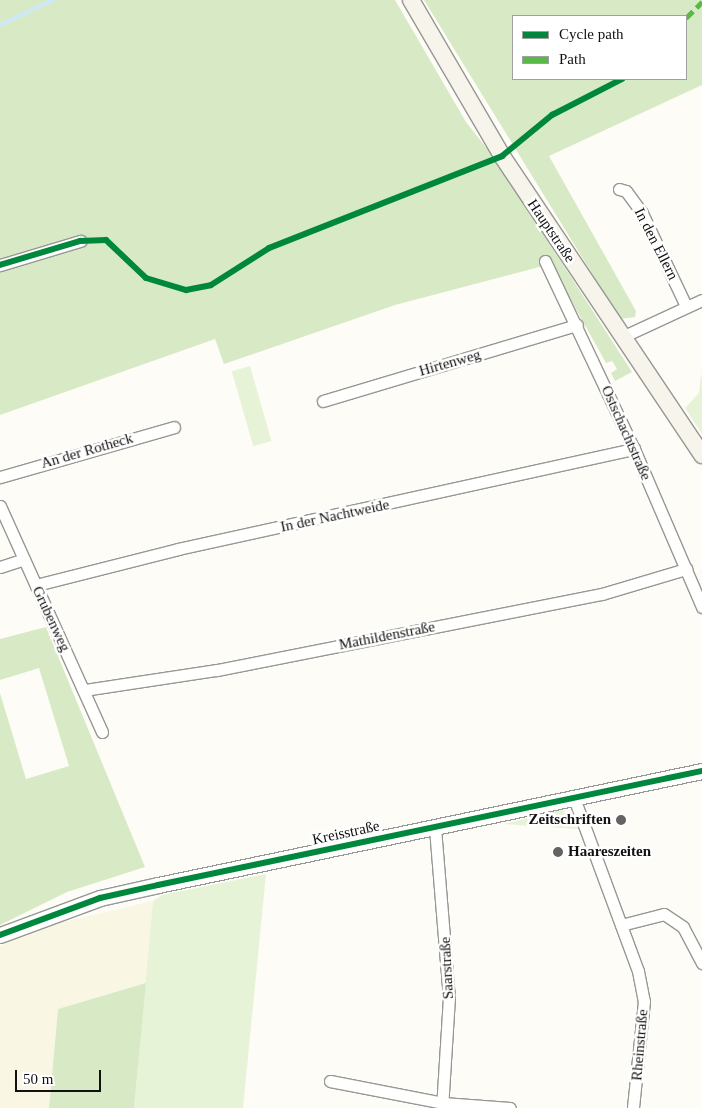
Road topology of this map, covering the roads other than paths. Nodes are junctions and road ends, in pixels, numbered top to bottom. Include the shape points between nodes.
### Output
1 (410, 0) edge
2 (618, 189) dead end
3 (80, 241) dead end
4 (545, 261) dead end
5 (0, 265) edge
6 (702, 300) edge
7 (686, 306) junction
8 (577, 324) junction
9 (622, 337) junction
10 (323, 401) dead end
11 (174, 427) dead end
12 (634, 449) junction
13 (702, 455) edge
14 (0, 477) edge
15 (0, 506) edge
16 (24, 559) junction
17 (0, 567) edge
18 (686, 569) junction
19 (36, 585) junction
20 (702, 607) edge
21 (84, 690) junction
22 (102, 732) dead end
23 (702, 771) edge
24 (574, 798) junction
25 (435, 828) junction
26 (621, 924) junction
27 (0, 935) edge
28 (702, 964) edge
29 (330, 1080) dead end
30 (442, 1106) edge
31 (510, 1108) edge
32 (633, 1108) edge

1 - 9 main road, Hauptstraße via 502,156
2 - 7 street, In den Ellern via 626,191 642,213
3 - 5 street
4 - 8 street, Ostschachtstraße
6 - 7 street
7 - 9 street
8 - 10 street, Hirtenweg
8 - 12 street, Ostschachtstraße
9 - 13 main road, Hauptstraße
11 - 14 street, An der Rotheck
12 - 18 street, Ostschachtstraße
12 - 19 street, In der Nachtweide via 178,549
15 - 16 street, Grubenweg
16 - 17 street
16 - 19 street, Grubenweg
18 - 20 street, Ostschachtstraße
18 - 21 street, Mathildenstraße via 574,599 217,670
19 - 21 street, Grubenweg
21 - 22 street, Grubenweg
23 - 24 street, Kreisstraße
24 - 25 street, Kreisstraße
24 - 26 street, Rheinstraße
25 - 27 street, Kreisstraße via 100,898
25 - 30 street, Saarstraße via 449,997
26 - 28 street via 664,914 683,927
26 - 32 street, Rheinstraße via 644,1001
29 - 30 street
30 - 31 street

